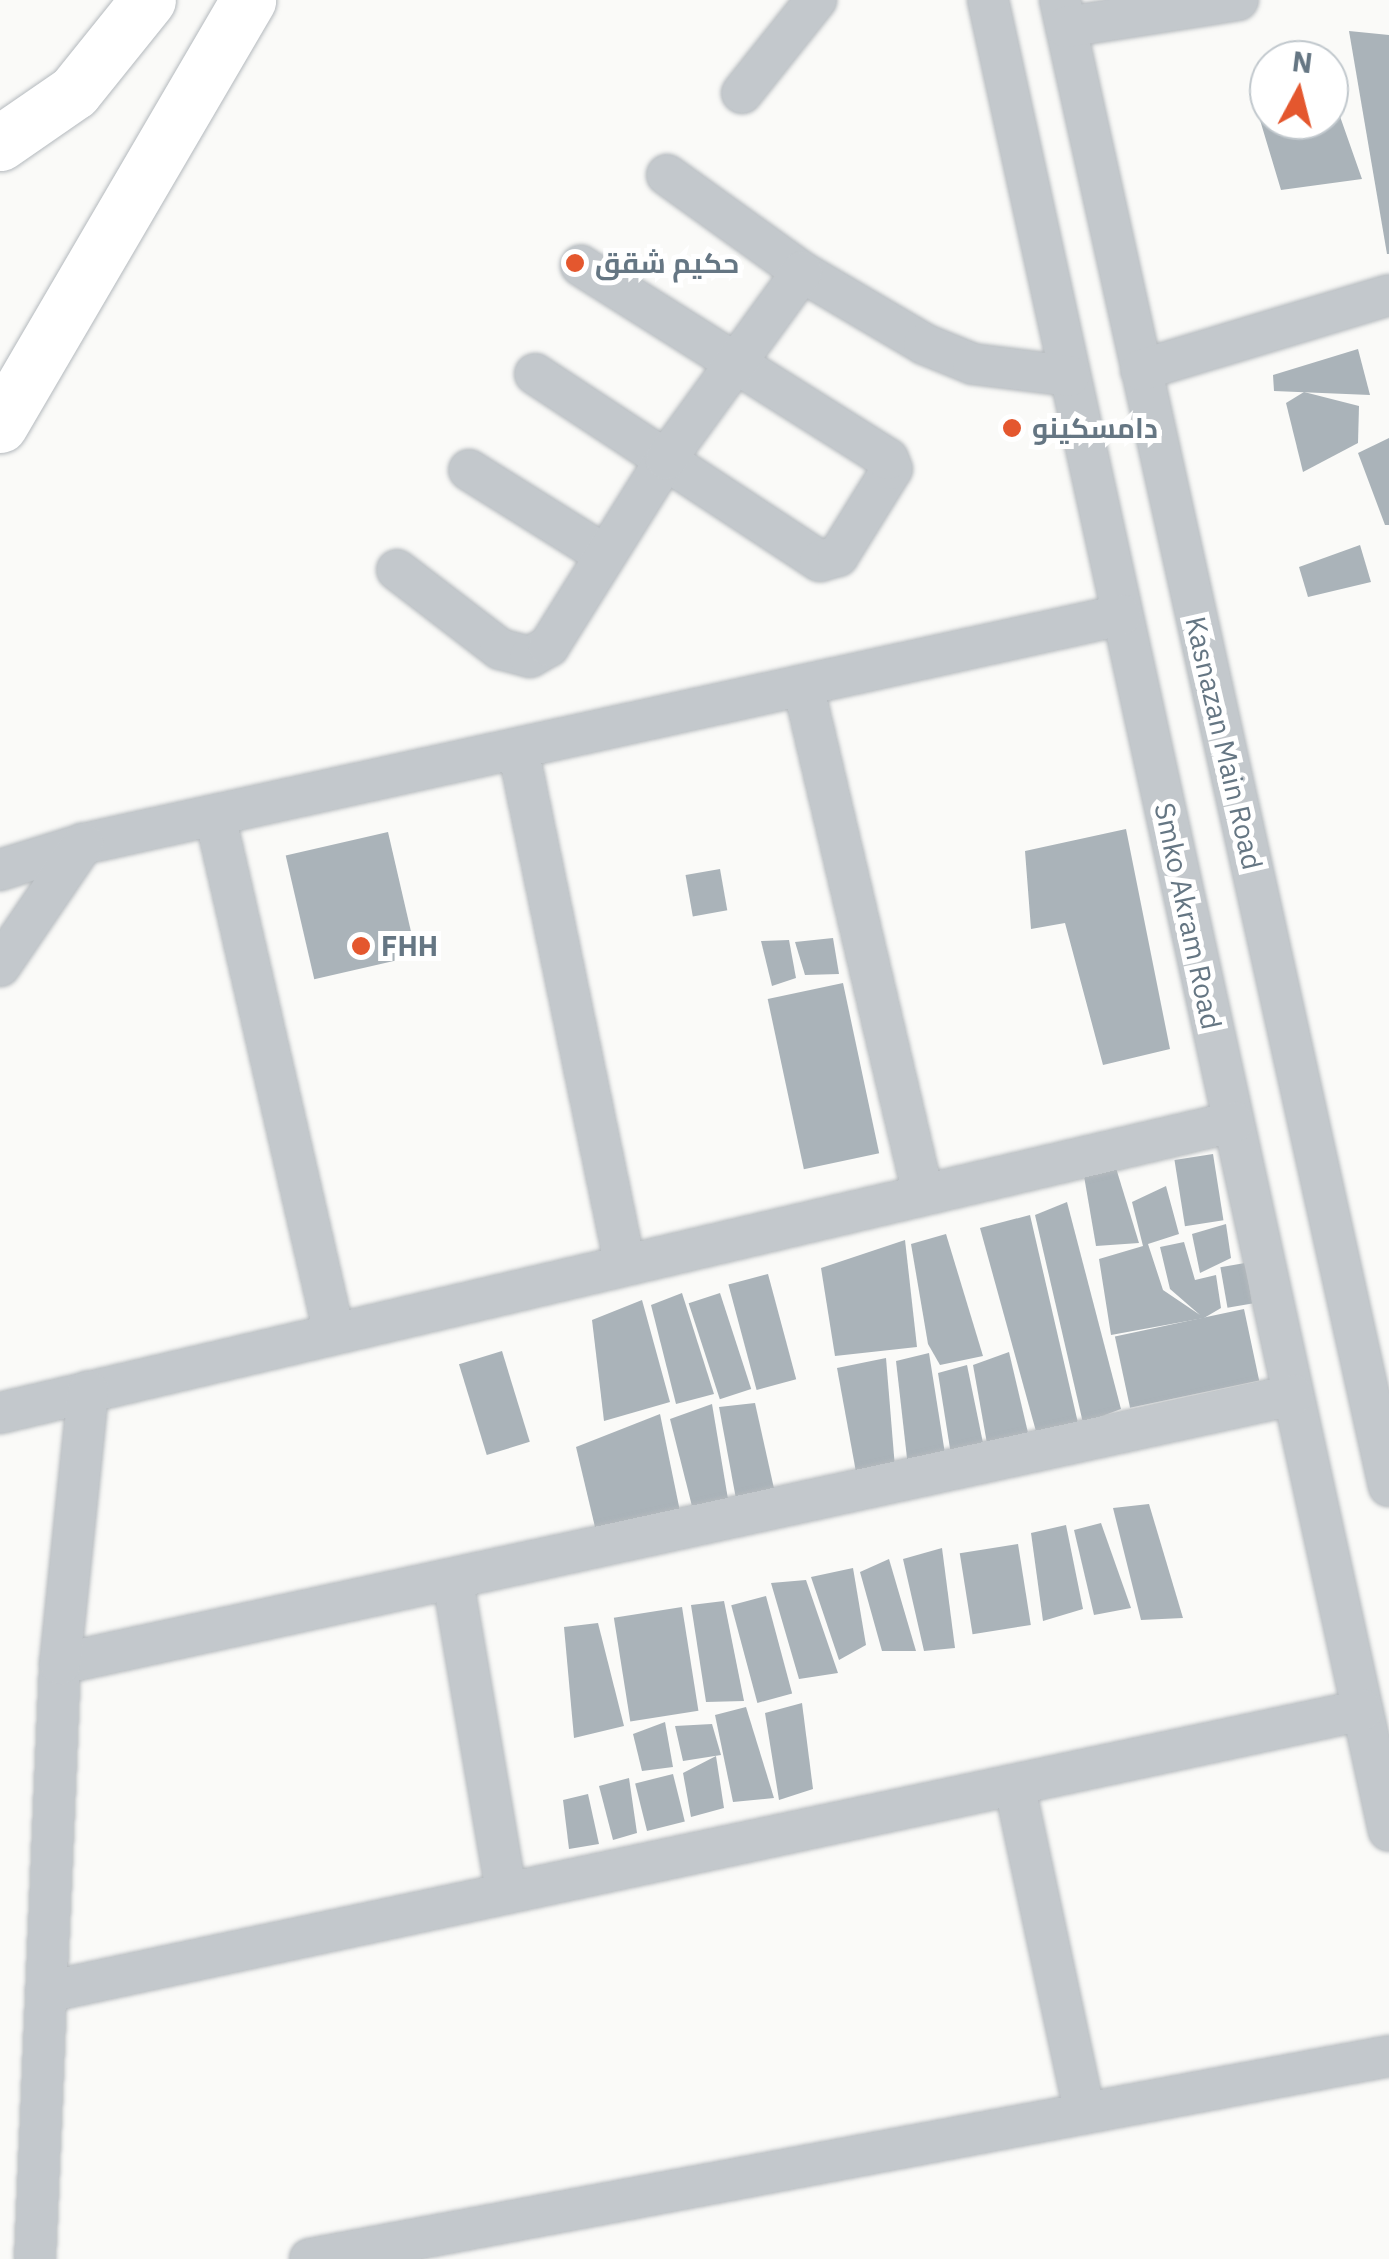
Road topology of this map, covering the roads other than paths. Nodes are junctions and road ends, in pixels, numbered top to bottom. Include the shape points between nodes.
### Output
1 (148, 0) edge
2 (248, 0) edge
3 (816, 0) edge
4 (988, 0) edge
5 (1238, 0) edge
6 (1063, 14) edge
7 (742, 93) dead end
8 (0, 143) edge
9 (667, 176) dead end
10 (581, 266) dead end
11 (802, 272) junction
12 (1389, 295) edge
13 (732, 361) junction
14 (1141, 370) junction
15 (535, 374) dead end
16 (1069, 376) junction
17 (0, 425) edge
18 (666, 459) junction
19 (469, 470) dead end
20 (602, 553) junction
21 (397, 570) dead end
22 (1121, 615) junction
23 (803, 685) junction
24 (518, 748) junction
25 (215, 816) junction
26 (83, 844) junction
27 (0, 870) edge
28 (0, 966) edge
29 (1233, 1122) junction
30 (923, 1194) junction
31 (626, 1265) junction
32 (334, 1332) junction
33 (88, 1391) junction
34 (1293, 1395) junction
35 (0, 1412) edge
36 (1389, 1486) edge
37 (453, 1581) junction
38 (60, 1664) junction
39 (1362, 1710) junction
40 (1015, 1788) junction
41 (1389, 1831) edge
42 (506, 1891) junction
43 (46, 1992) junction
44 (1389, 2056) edge
45 (1084, 2108) junction
46 (35, 2259) edge
47 (310, 2259) edge

1 - 8 highway via 74,92
2 - 17 highway
3 - 7 street
4 - 16 street, Smko Akram Road
5 - 6 street
6 - 14 street, Kasnazan Main Road
9 - 11 street
10 - 13 street
11 - 13 street
11 - 16 street via 973,364
12 - 14 street
13 - 18 street
13 - 18 street via 892,464 838,556 820,561
14 - 36 street, Kasnazan Main Road
15 - 18 street
16 - 22 street, Smko Akram Road
18 - 20 street
19 - 20 street
20 - 21 street via 549,646 530,657 500,649
22 - 23 street
22 - 29 street, Smko Akram Road
23 - 24 street
23 - 30 street
24 - 25 street
24 - 31 street
25 - 26 street
25 - 32 street
26 - 27 street
26 - 28 street
29 - 30 street
29 - 34 street, Smko Akram Road
30 - 31 street
31 - 32 street
32 - 33 street
33 - 35 street
33 - 38 street
34 - 37 street
34 - 39 street, Smko Akram Road
37 - 38 street
37 - 42 street
38 - 43 street
39 - 40 street
39 - 41 street, Smko Akram Road
40 - 42 street
40 - 45 street
42 - 43 street
43 - 46 street
44 - 45 street
45 - 47 street

